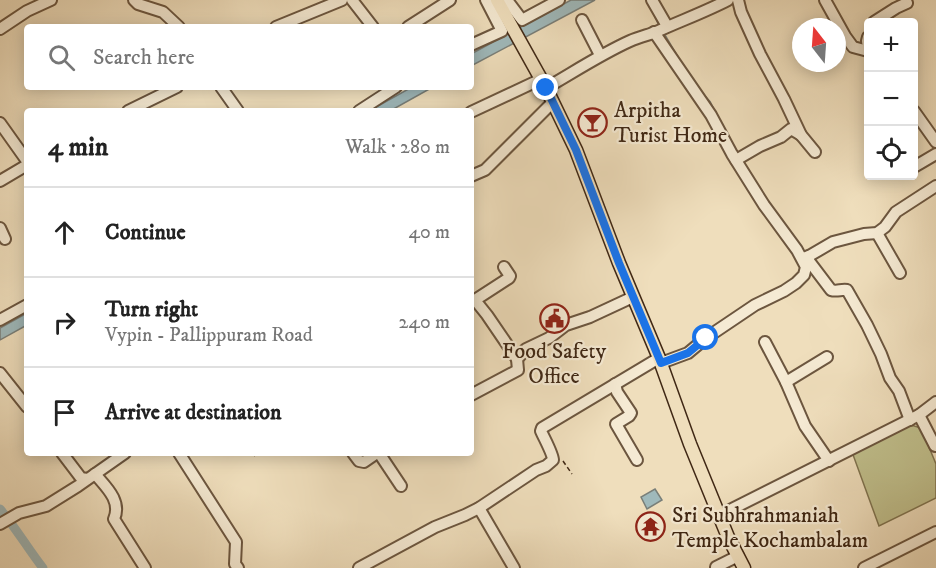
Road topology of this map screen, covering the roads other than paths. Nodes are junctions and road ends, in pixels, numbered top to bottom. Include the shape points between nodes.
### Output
1 (51, 0) edge
2 (134, 0) edge
3 (342, 0) edge
4 (352, 0) edge
5 (450, 0) edge
6 (486, 0) edge
7 (497, 0) edge
8 (507, 0) edge
9 (559, 0) edge
10 (652, 0) edge
11 (728, 0) edge
12 (738, 0) edge
13 (825, 0) edge
14 (907, 3) dead end
15 (880, 18) edge
16 (582, 20) dead end
17 (176, 24) edge
18 (283, 24) edge
19 (371, 24) edge
20 (413, 24) edge
21 (0, 29) edge
22 (660, 30) junction
23 (474, 44) edge
24 (864, 48) edge
25 (600, 55) junction
26 (540, 85) junction
27 (171, 90) edge
28 (222, 90) edge
29 (392, 90) edge
30 (553, 102) junction
31 (134, 108) edge
32 (236, 108) edge
33 (364, 108) edge
34 (474, 111) edge
35 (918, 117) edge
36 (0, 123) edge
37 (801, 135) junction
38 (936, 142) edge
39 (815, 152) dead end
40 (936, 154) edge
41 (739, 158) junction
42 (24, 159) edge
43 (24, 165) edge
44 (918, 165) edge
45 (474, 175) edge
46 (0, 181) edge
47 (936, 186) edge
48 (0, 228) edge
49 (877, 233) junction
50 (5, 239) dead end
51 (804, 258) junction
52 (504, 267) dead end
53 (900, 273) dead end
54 (633, 297) junction
55 (474, 299) edge
56 (474, 301) edge
57 (24, 307) edge
58 (0, 320) edge
59 (765, 342) dead end
60 (827, 357) dead end
61 (517, 358) junction
62 (660, 361) junction
63 (0, 373) edge
64 (786, 382) junction
65 (615, 384) junction
66 (474, 393) edge
67 (936, 402) edge
68 (24, 403) edge
69 (914, 418) junction
70 (936, 447) edge
71 (64, 456) edge
72 (120, 456) edge
73 (180, 456) edge
74 (355, 456) edge
75 (373, 456) edge
76 (380, 456) edge
77 (637, 460) dead end
78 (829, 461) junction
79 (91, 476) junction
80 (401, 486) dead end
81 (479, 508) junction
82 (720, 515) junction
83 (7, 519) edge
84 (936, 532) edge
85 (738, 556) junction
86 (145, 568) edge
87 (238, 568) edge
88 (359, 568) edge
89 (514, 568) edge
90 (717, 568) edge
91 (744, 568) edge
92 (864, 568) edge

1 - 21 street
2 - 17 street via 163,12
3 - 18 street
4 - 19 street
5 - 20 street
6 - 23 street via 502,31
7 - 26 main road
8 - 9 street via 522,20
10 - 22 street
11 - 22 street
12 - 37 street
13 - 24 street via 853,47
14 - 15 street
16 - 25 street
22 - 25 street
22 - 41 street
25 - 26 street
26 - 30 main road
26 - 34 street
27 - 31 street
28 - 32 street
29 - 33 street
30 - 45 street via 485,170
30 - 54 main road via 576,150
35 - 38 street
36 - 42 street
37 - 39 street
37 - 41 street via 790,129
40 - 44 street
41 - 51 street via 764,205
43 - 46 street
47 - 49 street via 896,212
48 - 50 street
49 - 51 street via 833,242
49 - 53 street
51 - 62 street via 804,275 796,283 755,305 688,353
51 - 69 street via 831,290 847,290
52 - 55 street via 509,278
54 - 61 street via 566,326
54 - 62 main road
56 - 61 street
57 - 58 street
59 - 64 street
60 - 64 street
61 - 66 street via 518,370
62 - 65 street
62 - 82 main road
63 - 68 street
64 - 78 street via 805,426
65 - 77 street via 631,413 616,424
65 - 81 street via 542,428 553,460
67 - 69 street
69 - 70 street
69 - 78 street
71 - 79 street via 81,478
72 - 79 street
73 - 87 street via 236,542
74 - 75 street via 364,462
76 - 80 street
78 - 82 street
79 - 83 street via 46,506
79 - 86 street via 112,496 117,513 114,519
81 - 88 street
81 - 89 street
82 - 85 main road
84 - 92 street
85 - 90 street
85 - 91 main road

